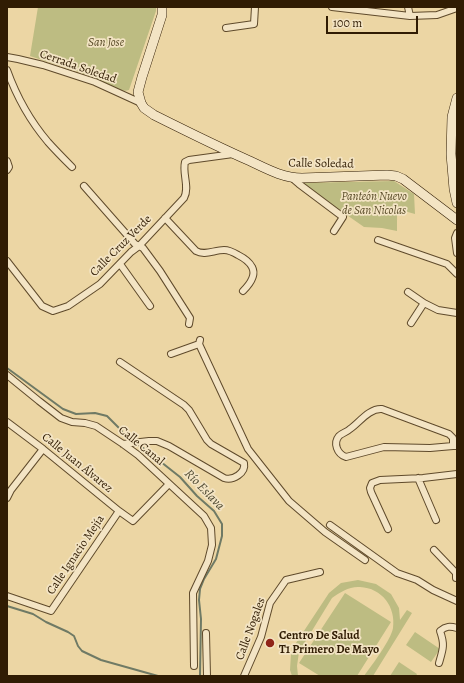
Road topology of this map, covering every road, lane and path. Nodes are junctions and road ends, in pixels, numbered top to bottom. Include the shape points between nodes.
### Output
1 (162, 7) edge
2 (255, 7) edge
3 (332, 7) edge
4 (408, 7) edge
5 (457, 8) edge
6 (410, 16) junction
7 (226, 28) dead end
8 (7, 57) edge
9 (7, 70) edge
10 (457, 98) edge
11 (141, 103) junction
12 (234, 154) junction
13 (7, 161) edge
14 (72, 167) dead end
15 (7, 170) edge
16 (292, 178) junction
17 (84, 186) dead end
18 (457, 203) edge
19 (165, 218) junction
20 (457, 220) edge
21 (334, 231) dead end
22 (457, 233) edge
23 (378, 240) dead end
24 (139, 246) junction
25 (457, 253) edge
26 (7, 260) edge
27 (120, 264) junction
28 (457, 274) edge
29 (243, 291) dead end
30 (408, 292) dead end
31 (424, 303) junction
32 (150, 306) dead end
33 (457, 313) edge
34 (411, 323) dead end
35 (189, 324) dead end
36 (171, 354) dead end
37 (120, 362) dead end
38 (7, 375) edge
39 (7, 422) edge
40 (123, 444) junction
41 (455, 446) edge
42 (43, 449) junction
43 (457, 474) edge
44 (418, 478) junction
45 (170, 484) junction
46 (7, 498) edge
47 (119, 511) junction
48 (436, 520) dead end
49 (330, 525) dead end
50 (388, 529) dead end
51 (434, 550) dead end
52 (364, 560) dead end
53 (320, 572) dead end
54 (457, 574) edge
55 (7, 596) edge
56 (457, 600) edge
57 (457, 628) edge
58 (206, 633) dead end
59 (440, 663) dead end
60 (194, 666) dead end
61 (207, 676) edge
62 (244, 676) edge

1 - 11 street via 162,15 138,92
2 - 7 street via 254,24
3 - 6 street
4 - 6 street
5 - 6 street via 437,15
8 - 11 street, Cerrada Soledad via 43,65 96,82
9 - 14 street via 28,113 48,142
10 - 18 street via 452,118 451,154
11 - 12 street, Calle Soledad via 154,115
12 - 16 street, Calle Soledad
12 - 19 street, Calle Cruz Verde via 185,162 187,193
13 - 15 street
16 - 20 street, Calle Soledad via 396,176
16 - 21 street via 343,218
17 - 24 street
19 - 24 street, Calle Cruz Verde
19 - 29 street via 196,252 203,254 231,251 249,262 254,271 253,278
22 - 25 street
23 - 28 street via 447,264
24 - 27 street, Calle Cruz Verde
24 - 35 street via 160,271 190,318
26 - 27 street, Calle Cruz Verde via 42,306 53,311 68,306 100,284
27 - 32 street
30 - 31 street
31 - 33 street via 438,310
31 - 34 street
36 - 52 street via 199,342 248,449 289,501 325,532
37 - 40 street via 184,405 207,440 244,462 245,467 228,480 156,441
38 - 40 street, Calle Canal via 62,418 96,426
39 - 42 street, Calle Juan Álvarez
40 - 45 street, Calle Canal
41 - 41 street via 384,447 346,457 338,451 336,443 339,436 367,415 382,409 449,434
42 - 46 street
42 - 47 street, Calle Juan Álvarez
43 - 44 street
44 - 48 street
44 - 50 street via 380,480 372,483 371,492
45 - 47 street, Calle Juan Álvarez via 133,521
45 - 60 street, Calle Canal via 204,516 211,528 212,546 208,562 193,593
47 - 55 street, Calle Ignacio Mejía via 51,611
49 - 56 street via 397,573
51 - 54 street
53 - 62 street, Calle Nogales via 286,580 270,603 261,637
57 - 59 street via 450,626 440,631 444,648
58 - 61 street

